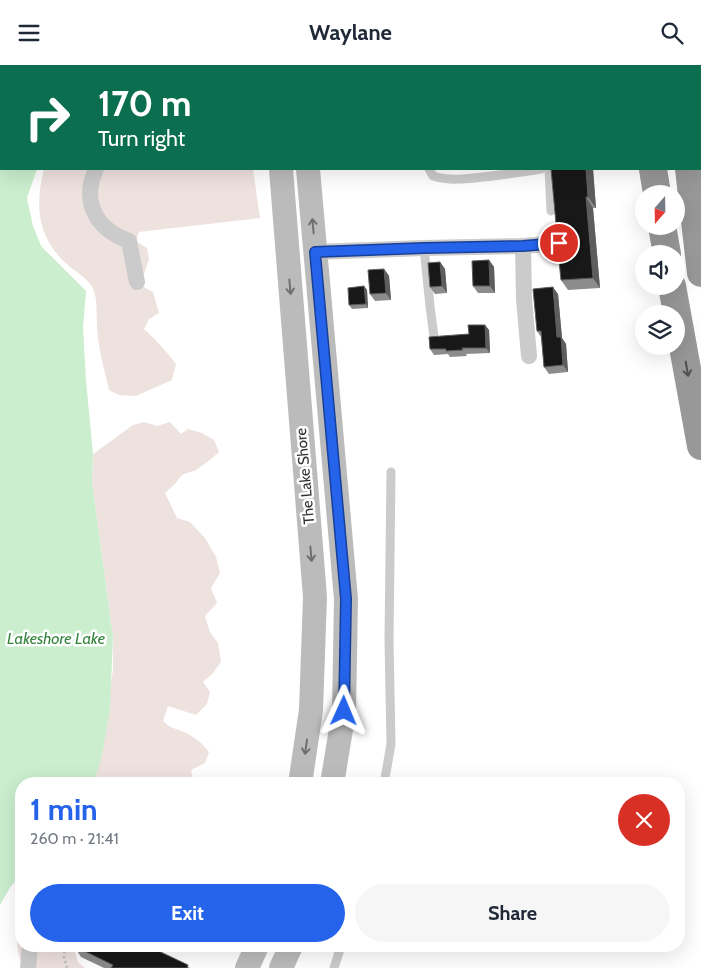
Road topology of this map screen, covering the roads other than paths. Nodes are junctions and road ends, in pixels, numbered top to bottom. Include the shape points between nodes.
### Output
1 (95, 170) edge
2 (308, 170) edge
3 (429, 170) edge
4 (535, 170) edge
5 (549, 170) edge
6 (689, 170) edge
7 (281, 171) edge
8 (550, 211) dead end
9 (559, 243) edge
10 (523, 246) junction
11 (424, 248) junction
12 (315, 252) junction
13 (701, 273) edge
14 (137, 282) dead end
15 (674, 295) edge
16 (434, 337) edge
17 (529, 356) dead end
18 (701, 446) edge
19 (391, 472) dead end
20 (301, 777) edge
21 (333, 777) edge
22 (385, 777) edge
23 (29, 952) edge
24 (254, 952) edge
25 (288, 952) edge
26 (340, 952) edge
27 (28, 968) edge
28 (247, 968) edge
29 (281, 968) edge
30 (334, 968) edge

1 - 14 street via 90,202 104,226 129,241
2 - 7 street
12 -> 2 street, The Lake Shore
3 - 4 lane via 432,177 460,179
5 - 8 lane
6 - 13 highway
7 -> 20 street, The Lake Shore via 315,597 311,710
9 - 10 street
10 - 11 street
10 - 17 street
11 - 12 street
11 - 16 lane
12 - 21 street, The Lake Shore via 346,599 344,711
15 -> 18 highway
19 - 22 lane via 391,745
23 - 27 street
24 - 28 street
25 - 29 street
26 - 30 lane

